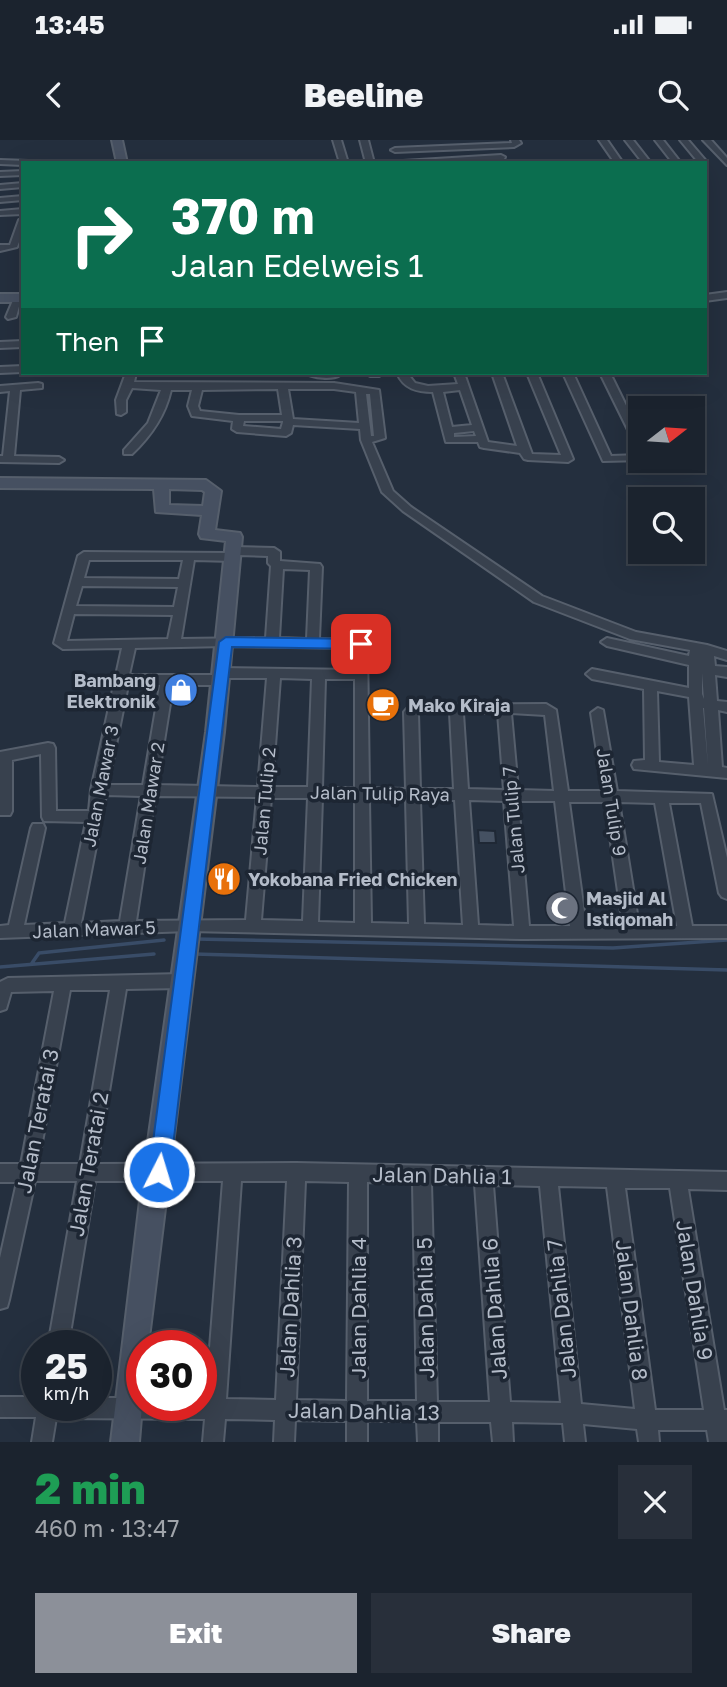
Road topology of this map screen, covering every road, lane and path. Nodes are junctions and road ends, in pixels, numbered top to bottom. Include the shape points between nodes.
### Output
1 (117, 140) edge
2 (337, 140) edge
3 (364, 140) edge
4 (392, 140) edge
5 (515, 140) edge
6 (603, 140) edge
7 (629, 140) edge
8 (659, 140) edge
9 (684, 140) edge
10 (706, 140) edge
11 (495, 143) edge
12 (395, 150) junction
13 (502, 160) edge
14 (122, 161) edge
15 (343, 161) edge
16 (369, 161) edge
17 (400, 161) edge
18 (468, 161) edge
19 (618, 161) edge
20 (645, 161) edge
21 (675, 161) edge
22 (702, 161) edge
23 (0, 162) edge
24 (21, 162) edge
25 (727, 163) edge
26 (707, 165) edge
27 (21, 173) edge
28 (0, 174) edge
29 (21, 186) edge
30 (0, 192) edge
31 (21, 197) edge
32 (21, 211) edge
33 (0, 213) edge
34 (21, 219) edge
35 (0, 220) edge
36 (21, 222) edge
37 (0, 248) edge
38 (727, 295) edge
39 (0, 298) edge
40 (21, 298) edge
41 (707, 298) edge
42 (11, 317) dead end
43 (21, 344) edge
44 (0, 345) edge
45 (21, 369) edge
46 (0, 370) edge
47 (130, 375) edge
48 (402, 375) edge
49 (460, 375) edge
50 (498, 375) edge
51 (533, 375) edge
52 (569, 375) edge
53 (606, 375) edge
54 (335, 378) edge
55 (128, 385) junction
56 (38, 386) dead end
57 (282, 386) junction
58 (167, 387) junction
59 (198, 387) junction
60 (464, 387) junction
61 (15, 388) junction
62 (437, 388) junction
63 (0, 389) edge
64 (361, 392) junction
65 (470, 408) junction
66 (443, 410) junction
67 (121, 412) dead end
68 (379, 414) junction
69 (287, 420) junction
70 (363, 420) junction
71 (628, 420) edge
72 (479, 434) junction
73 (366, 440) junction
74 (524, 450) junction
75 (128, 452) dead end
76 (628, 458) edge
77 (4, 459) edge
78 (59, 460) dead end
79 (0, 483) edge
80 (162, 486) junction
81 (211, 511) junction
82 (233, 554) junction
83 (189, 556) junction
84 (276, 565) junction
85 (76, 582) junction
86 (185, 583) junction
87 (68, 610) junction
88 (180, 611) junction
89 (226, 642) junction
90 (607, 642) dead end
91 (174, 643) junction
92 (272, 643) junction
93 (313, 644) junction
94 (129, 645) junction
95 (702, 648) junction
96 (727, 656) edge
97 (703, 665) junction
98 (727, 672) edge
99 (274, 674) junction
100 (319, 674) junction
101 (362, 674) junction
102 (592, 674) dead end
103 (220, 677) junction
104 (121, 680) junction
105 (167, 680) junction
106 (650, 685) junction
107 (700, 700) junction
108 (727, 706) edge
109 (504, 708) junction
110 (456, 709) junction
111 (598, 713) dead end
112 (3, 756) edge
113 (714, 772) edge
114 (98, 790) junction
115 (150, 792) junction
116 (265, 792) junction
117 (315, 792) junction
118 (363, 792) junction
119 (414, 792) junction
120 (208, 793) junction
121 (464, 795) junction
122 (512, 795) junction
123 (562, 796) junction
124 (611, 797) junction
125 (661, 798) junction
126 (5, 811) dead end
127 (94, 816) junction
128 (38, 828) dead end
129 (727, 893) edge
130 (127, 926) junction
131 (253, 928) junction
132 (72, 929) junction
133 (310, 929) junction
134 (363, 929) junction
135 (417, 930) junction
136 (7, 932) edge
137 (471, 932) junction
138 (632, 932) junction
139 (727, 932) edge
140 (522, 933) junction
141 (579, 933) junction
142 (686, 933) junction
143 (186, 952) junction
144 (64, 982) junction
145 (119, 982) junction
146 (0, 1004) edge
147 (87, 1172) junction
148 (158, 1172) junction
149 (233, 1172) junction
150 (296, 1172) junction
151 (0, 1173) edge
152 (28, 1173) junction
153 (358, 1173) junction
154 (422, 1175) junction
155 (484, 1176) junction
156 (548, 1177) junction
157 (615, 1178) junction
158 (677, 1179) junction
159 (727, 1181) edge
160 (0, 1300) edge
161 (61, 1330) edge
162 (138, 1330) edge
163 (217, 1384) edge
164 (0, 1407) edge
165 (21, 1407) edge
166 (217, 1410) edge
167 (285, 1410) junction
168 (358, 1411) junction
169 (427, 1412) junction
170 (501, 1412) junction
171 (572, 1413) junction
172 (646, 1420) junction
173 (46, 1421) edge
174 (127, 1421) edge
175 (214, 1421) edge
176 (721, 1421) edge
177 (42, 1442) edge
178 (125, 1442) edge
179 (212, 1442) edge
180 (284, 1442) edge
181 (357, 1442) edge
182 (428, 1442) edge
183 (503, 1442) edge
184 (575, 1442) edge
185 (649, 1442) edge
186 (719, 1442) edge

1 - 14 street
2 - 15 street
3 - 16 street
4 - 12 street
5 - 11 street via 516,144
6 - 19 street
7 - 20 street
8 - 21 street
9 - 22 street
10 - 25 street
11 - 12 street
11 - 13 street
12 - 17 street
13 - 18 street
23 - 24 street
25 - 26 street
27 - 28 street
29 - 30 street
30 - 31 street
32 - 33 street
34 - 35 street
36 - 37 street via 13,235 13,247
38 - 41 street
39 - 40 street
40 - 42 street
43 - 44 street
45 - 46 street
47 - 55 street
48 - 62 street via 411,387
49 - 60 street
50 - 74 street
51 - 74 street via 568,459 534,459
52 - 76 street via 607,459
53 - 71 street
54 - 57 street
54 - 64 street
55 - 58 street
55 - 67 street
56 - 61 street
57 - 59 street
57 - 69 street
58 - 59 street
58 - 75 street via 155,422
59 - 69 street via 193,406 196,414 239,418 237,429 284,433
60 - 62 street
60 - 65 street
61 - 63 street
61 - 77 street
62 - 66 street
64 - 68 street via 376,393
64 - 70 street
65 - 66 street
65 - 72 street
66 - 72 street via 447,431
68 - 70 street
68 - 73 street via 380,438
69 - 70 street
70 - 73 street
72 - 74 street via 487,447
73 - 95 street via 394,499 538,599 634,636
77 - 78 street
79 - 80 street
80 - 81 street via 211,487
80 - 81 street via 160,509
81 - 82 street via 207,534 234,536
82 - 83 street
82 - 84 street via 274,552
82 - 89 street
83 - 85 street via 84,555
83 - 86 street
84 - 92 street
84 - 93 street via 317,568
85 - 86 street
85 - 87 street
86 - 88 street
87 - 88 street
87 - 94 street via 61,645
88 - 91 street
89 - 91 street
89 - 92 street
89 - 103 street
90 - 97 street
91 - 94 street
92 - 93 street
93 - 101 street via 361,644
94 - 104 street, Jalan Mawar 3
95 - 96 street
95 - 97 street
97 - 98 street
97 - 107 street
99 - 100 street
99 - 103 street
99 - 116 street, Jalan Tulip 2
100 - 101 street
100 - 117 street
101 - 118 street
102 - 106 street
103 - 105 street
103 - 120 street
104 - 105 street
104 - 114 street, Jalan Mawar 3
105 - 115 street, Jalan Mawar 2
106 - 107 street
106 - 113 street via 645,766
107 - 108 street
107 - 113 street
109 - 110 street
109 - 122 street, Jalan Tulip 7
109 - 123 street via 551,713
110 - 119 street via 415,708 411,712
110 - 121 street
111 - 124 street, Jalan Tulip 9
112 - 126 street
112 - 127 street via 46,748 49,817
114 - 115 street, Jalan Tulip Raya
114 - 127 street, Jalan Mawar 3
115 - 120 street, Jalan Tulip Raya
115 - 130 street, Jalan Mawar 2
116 - 117 street, Jalan Tulip Raya
116 - 120 street, Jalan Tulip Raya
116 - 131 street, Jalan Tulip 2
117 - 118 street, Jalan Tulip Raya
117 - 133 street
118 - 119 street, Jalan Tulip Raya
118 - 134 street
119 - 121 street, Jalan Tulip Raya
119 - 135 street
120 - 143 street
121 - 122 street, Jalan Tulip Raya
121 - 137 street
122 - 123 street, Jalan Tulip Raya
122 - 140 street, Jalan Tulip 7
123 - 124 street, Jalan Tulip Raya
123 - 141 street
124 - 125 street, Jalan Tulip Raya
124 - 138 street, Jalan Tulip 9
125 - 129 street, Jalan Tulip Raya via 706,798
125 - 142 street
127 - 132 street, Jalan Mawar 3
128 - 136 street
130 - 132 street, Jalan Mawar 5
130 - 143 street, Jalan Mawar 5
131 - 133 street
131 - 143 street
132 - 136 street, Jalan Mawar 5
133 - 134 street
134 - 135 street
135 - 137 street
137 - 140 street
138 - 141 street
138 - 142 street
139 - 142 street
140 - 141 street
143 - 145 street
143 - 148 street
144 - 145 street
144 - 146 street via 8,985
144 - 152 street, Jalan Teratai 3
145 - 147 street, Jalan Teratai 2
147 - 148 street, Jalan Dahlia 1
147 - 152 street, Jalan Dahlia 1
147 - 161 street, Jalan Teratai 2
148 - 149 street, Jalan Dahlia 1
148 - 162 street
149 - 150 street, Jalan Dahlia 1
149 - 163 street
150 - 153 street, Jalan Dahlia 1
150 - 167 street, Jalan Dahlia 3
151 - 152 street, Jalan Dahlia 1
152 - 160 street, Jalan Teratai 3
153 - 154 street, Jalan Dahlia 1
153 - 168 street, Jalan Dahlia 4
154 - 155 street, Jalan Dahlia 1
154 - 169 street, Jalan Dahlia 5
155 - 156 street, Jalan Dahlia 1
155 - 170 street, Jalan Dahlia 6
156 - 157 street, Jalan Dahlia 1
156 - 171 street, Jalan Dahlia 7
157 - 158 street, Jalan Dahlia 1
157 - 172 street, Jalan Dahlia 8
158 - 159 street, Jalan Dahlia 1
158 - 176 street, Jalan Dahlia 9
164 - 165 street, Jalan Dahlia 13
166 - 167 street, Jalan Dahlia 13
167 - 168 street, Jalan Dahlia 13
167 - 180 street, Jalan Dahlia 3
168 - 169 street, Jalan Dahlia 13
168 - 181 street, Jalan Dahlia 4
169 - 170 street, Jalan Dahlia 13
169 - 182 street, Jalan Dahlia 5
170 - 171 street, Jalan Dahlia 13
170 - 183 street, Jalan Dahlia 6
171 - 172 street, Jalan Dahlia 13
171 - 184 street, Jalan Dahlia 7
172 - 176 street, Jalan Dahlia 13
172 - 185 street, Jalan Dahlia 8
173 - 177 street
174 - 178 street
175 - 179 street
176 - 186 street, Jalan Dahlia 9

